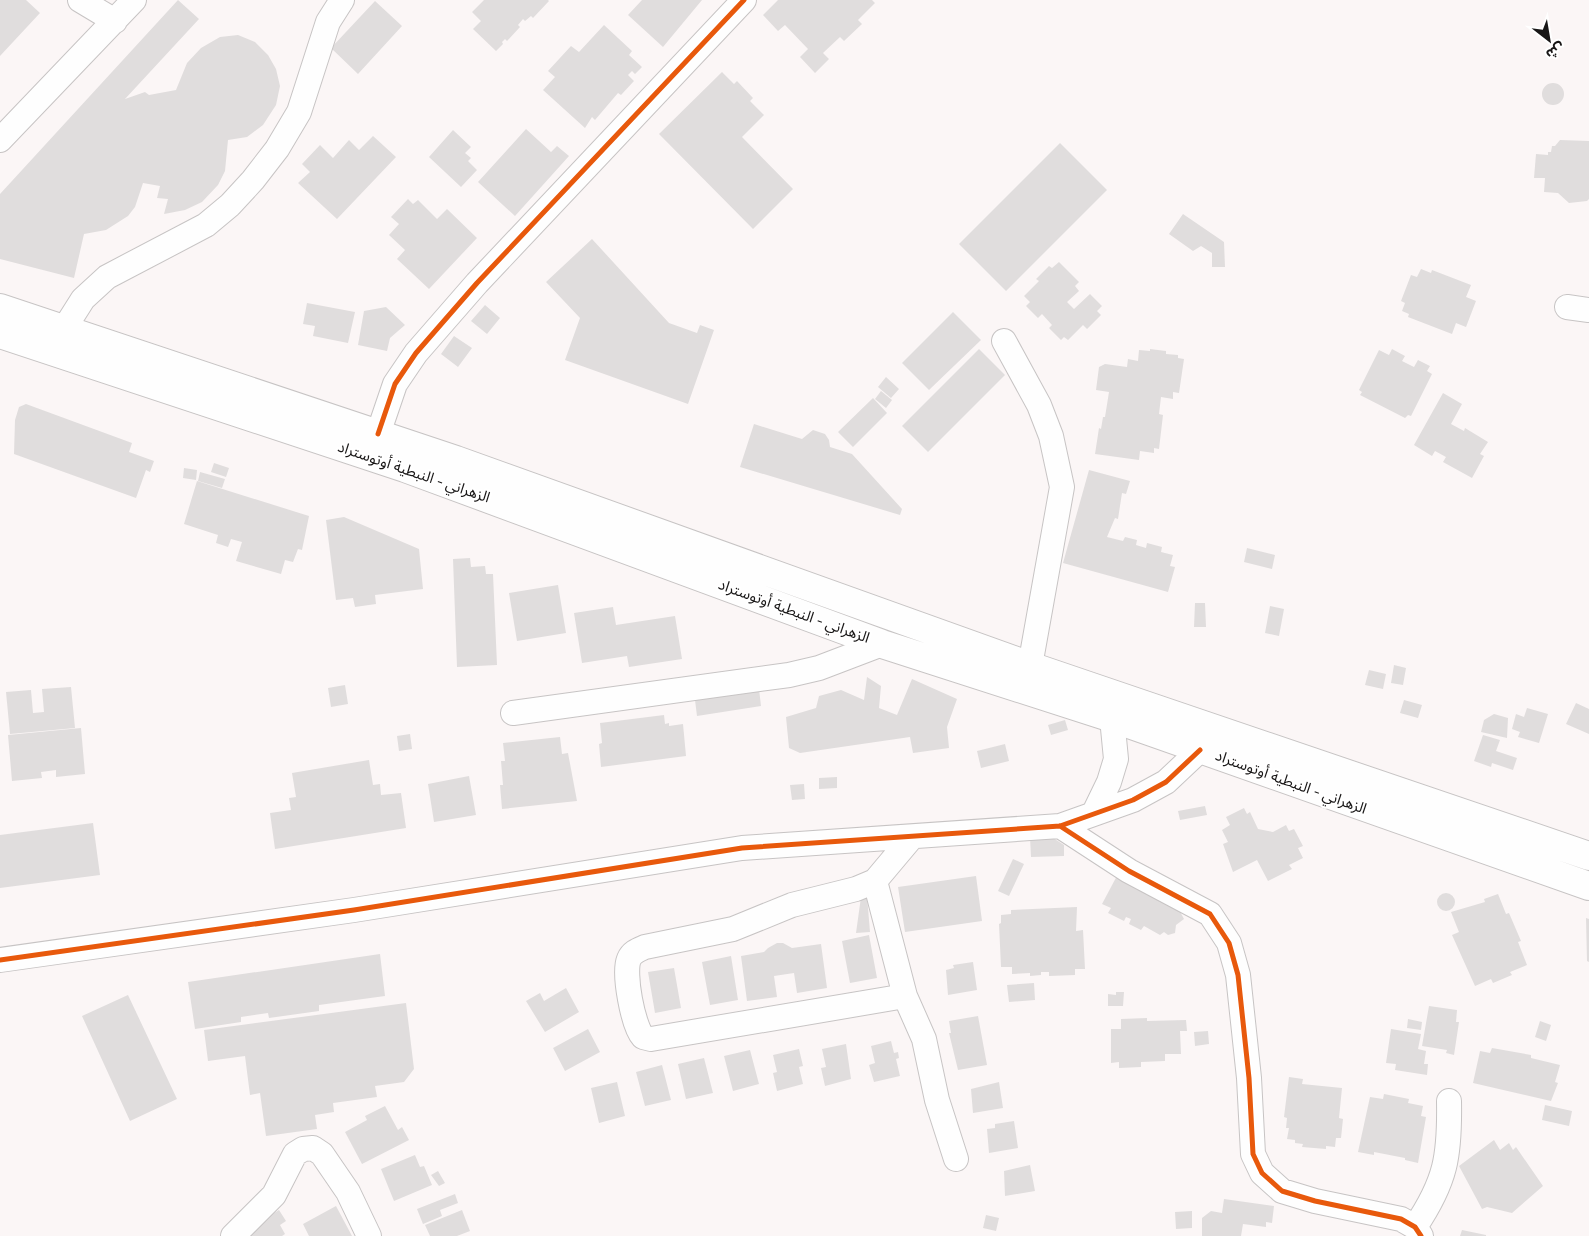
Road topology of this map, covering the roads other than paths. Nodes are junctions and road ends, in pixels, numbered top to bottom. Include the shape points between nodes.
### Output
1 (80, 0) edge
2 (134, 0) edge
3 (342, 0) edge
4 (744, 0) edge
5 (115, 21) junction
6 (0, 140) edge
7 (0, 308) edge
8 (64, 329) junction
9 (0, 334) edge
10 (1004, 341) dead end
11 (378, 434) junction
12 (882, 644) junction
13 (1030, 666) junction
14 (513, 713) dead end
15 (1112, 718) junction
16 (1200, 750) junction
17 (1094, 813) junction
18 (1472, 817) junction
19 (1060, 826) junction
20 (912, 836) junction
21 (1464, 843) junction
22 (1529, 851) junction
23 (1589, 856) edge
24 (875, 881) junction
25 (1589, 886) edge
26 (0, 960) edge
27 (905, 996) junction
28 (1449, 1101) dead end
29 (956, 1159) dead end
30 (1418, 1231) edge
31 (233, 1236) edge
32 (369, 1236) edge

1 - 5 street
2 - 5 street
3 - 8 street via 328,22 299,112 254,180 230,206 206,225 106,277 83,299
4 - 11 street via 477,282 416,352 395,384
5 - 6 street
7 - 8 highway, الزهراني - النبطية أوتوستراد
8 - 11 highway, الزهراني - النبطية أوتوستراد
9 - 12 highway, الزهراني - النبطية أوتوستراد via 405,468
10 - 13 street via 1039,405 1051,436 1062,487
11 - 13 highway, الزهراني - النبطية أوتوستراد
12 - 14 street via 819,668 789,675
12 - 15 highway, الزهراني - النبطية أوتوستراد
13 - 18 highway, الزهراني - النبطية أوتوستراد
15 - 16 highway, الزهراني - النبطية أوتوستراد
15 - 17 street via 1116,759
16 - 17 street via 1166,782 1133,800
16 - 21 highway, الزهراني - النبطية أوتوستراد
17 - 19 street
18 - 21 highway
18 - 22 highway, الزهراني - النبطية أوتوستراد
19 - 20 street
19 - 30 street via 1129,871 1210,914 1229,943 1238,975 1253,1154 1262,1173 1282,1191 1401,1219
20 - 24 street
20 - 26 street via 742,848 354,910
21 - 22 highway, الزهراني - النبطية أوتوستراد
22 - 23 highway, الزهراني - النبطية أوتوستراد
22 - 25 highway, الزهراني - النبطية أوتوستراد
24 - 27 street
24 - 27 street via 792,905 733,929 660,943 634,952 628,962 635,1025 642,1037 651,1039
27 - 29 street via 924,1039 937,1100
28 - 30 street via 1449,1145 1444,1174
31 - 32 street via 274,1195 295,1154 313,1148 322,1154 348,1192

